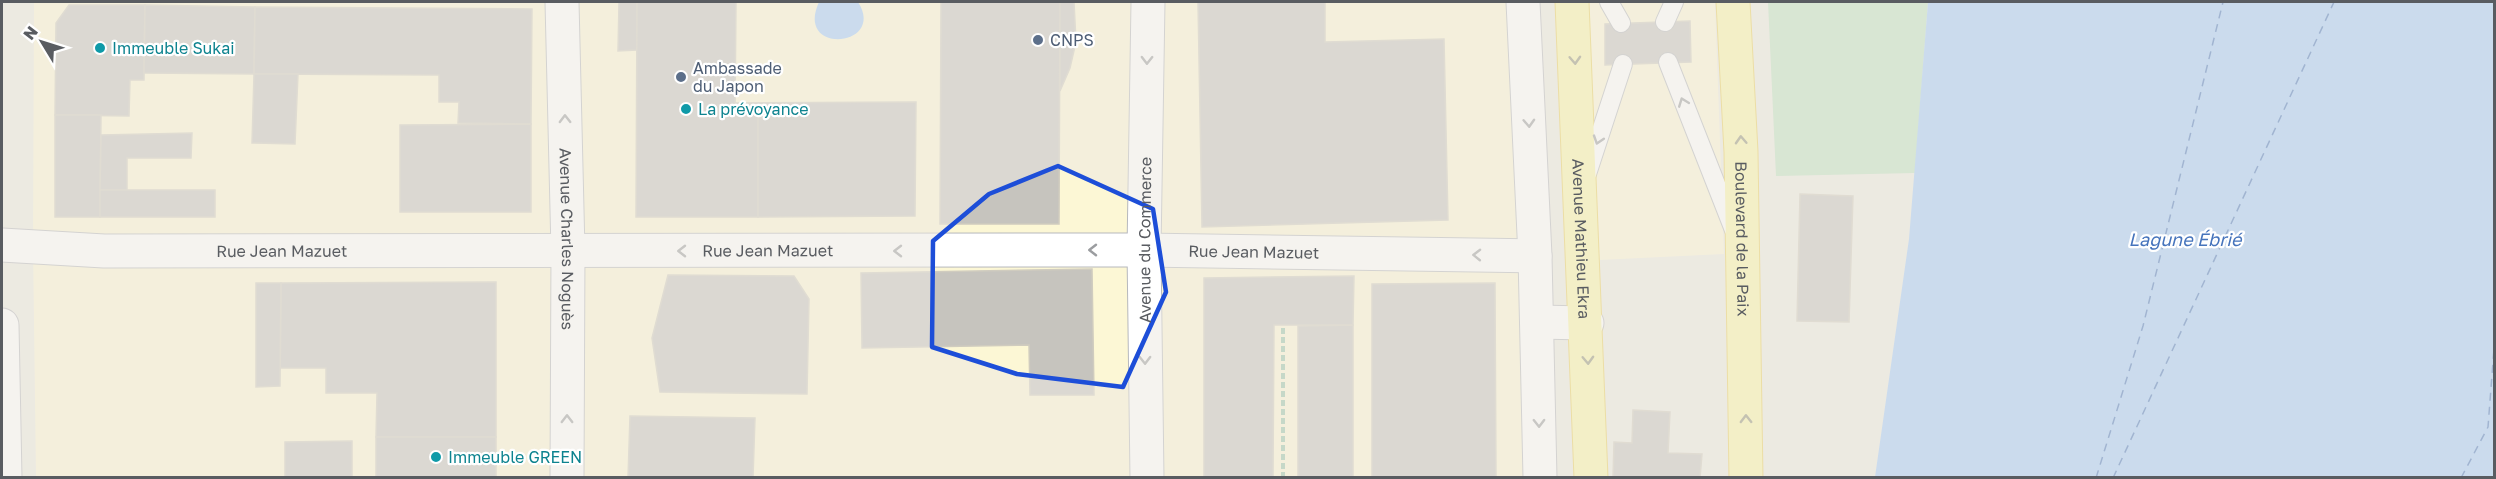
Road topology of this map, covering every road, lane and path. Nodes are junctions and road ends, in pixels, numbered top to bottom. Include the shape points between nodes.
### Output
1 (562, 2) edge
2 (1148, 2) edge
3 (1523, 2) edge
4 (1572, 2) edge
5 (1609, 2) edge
6 (1674, 2) edge
7 (1733, 2) edge
8 (1665, 22) dead end
9 (1621, 23) dead end
10 (1668, 62) dead end
11 (1623, 64) dead end
12 (1581, 194) junction
13 (2, 245) edge
14 (1144, 250) junction
15 (568, 251) junction
16 (1743, 254) junction
17 (1535, 256) junction
18 (1537, 322) junction
19 (1587, 323) junction
20 (2, 325) edge
21 (1283, 326) dead end
22 (5, 477) edge
23 (567, 477) edge
24 (1147, 477) edge
25 (1283, 477) edge
26 (1540, 477) edge
27 (1591, 477) edge
28 (1746, 477) edge

15 -> 1 street, Avenue Charles Noguès
2 -> 14 street, Avenue du Commerce
3 -> 17 street
4 -> 12 main road, Avenue Mathieu Ekra
5 - 9 lane
6 - 8 lane
16 -> 7 main road, Boulevard de la Paix
16 -> 10 lane
11 -> 12 lane
12 - 19 main road, Avenue Mathieu Ekra
13 - 15 street, Rue Jean Mazuet via 104,251
14 -> 15 street, Rue Jean Mazuet
17 -> 14 street, Rue Jean Mazuet
14 -> 24 street, Avenue du Commerce
23 -> 15 street, Avenue Charles Noguès
28 -> 16 main road, Boulevard de la Paix
17 - 18 street
18 - 19 street
18 -> 26 street
19 -> 27 main road, Avenue Mathieu Ekra
20 - 22 street
21 - 25 path

